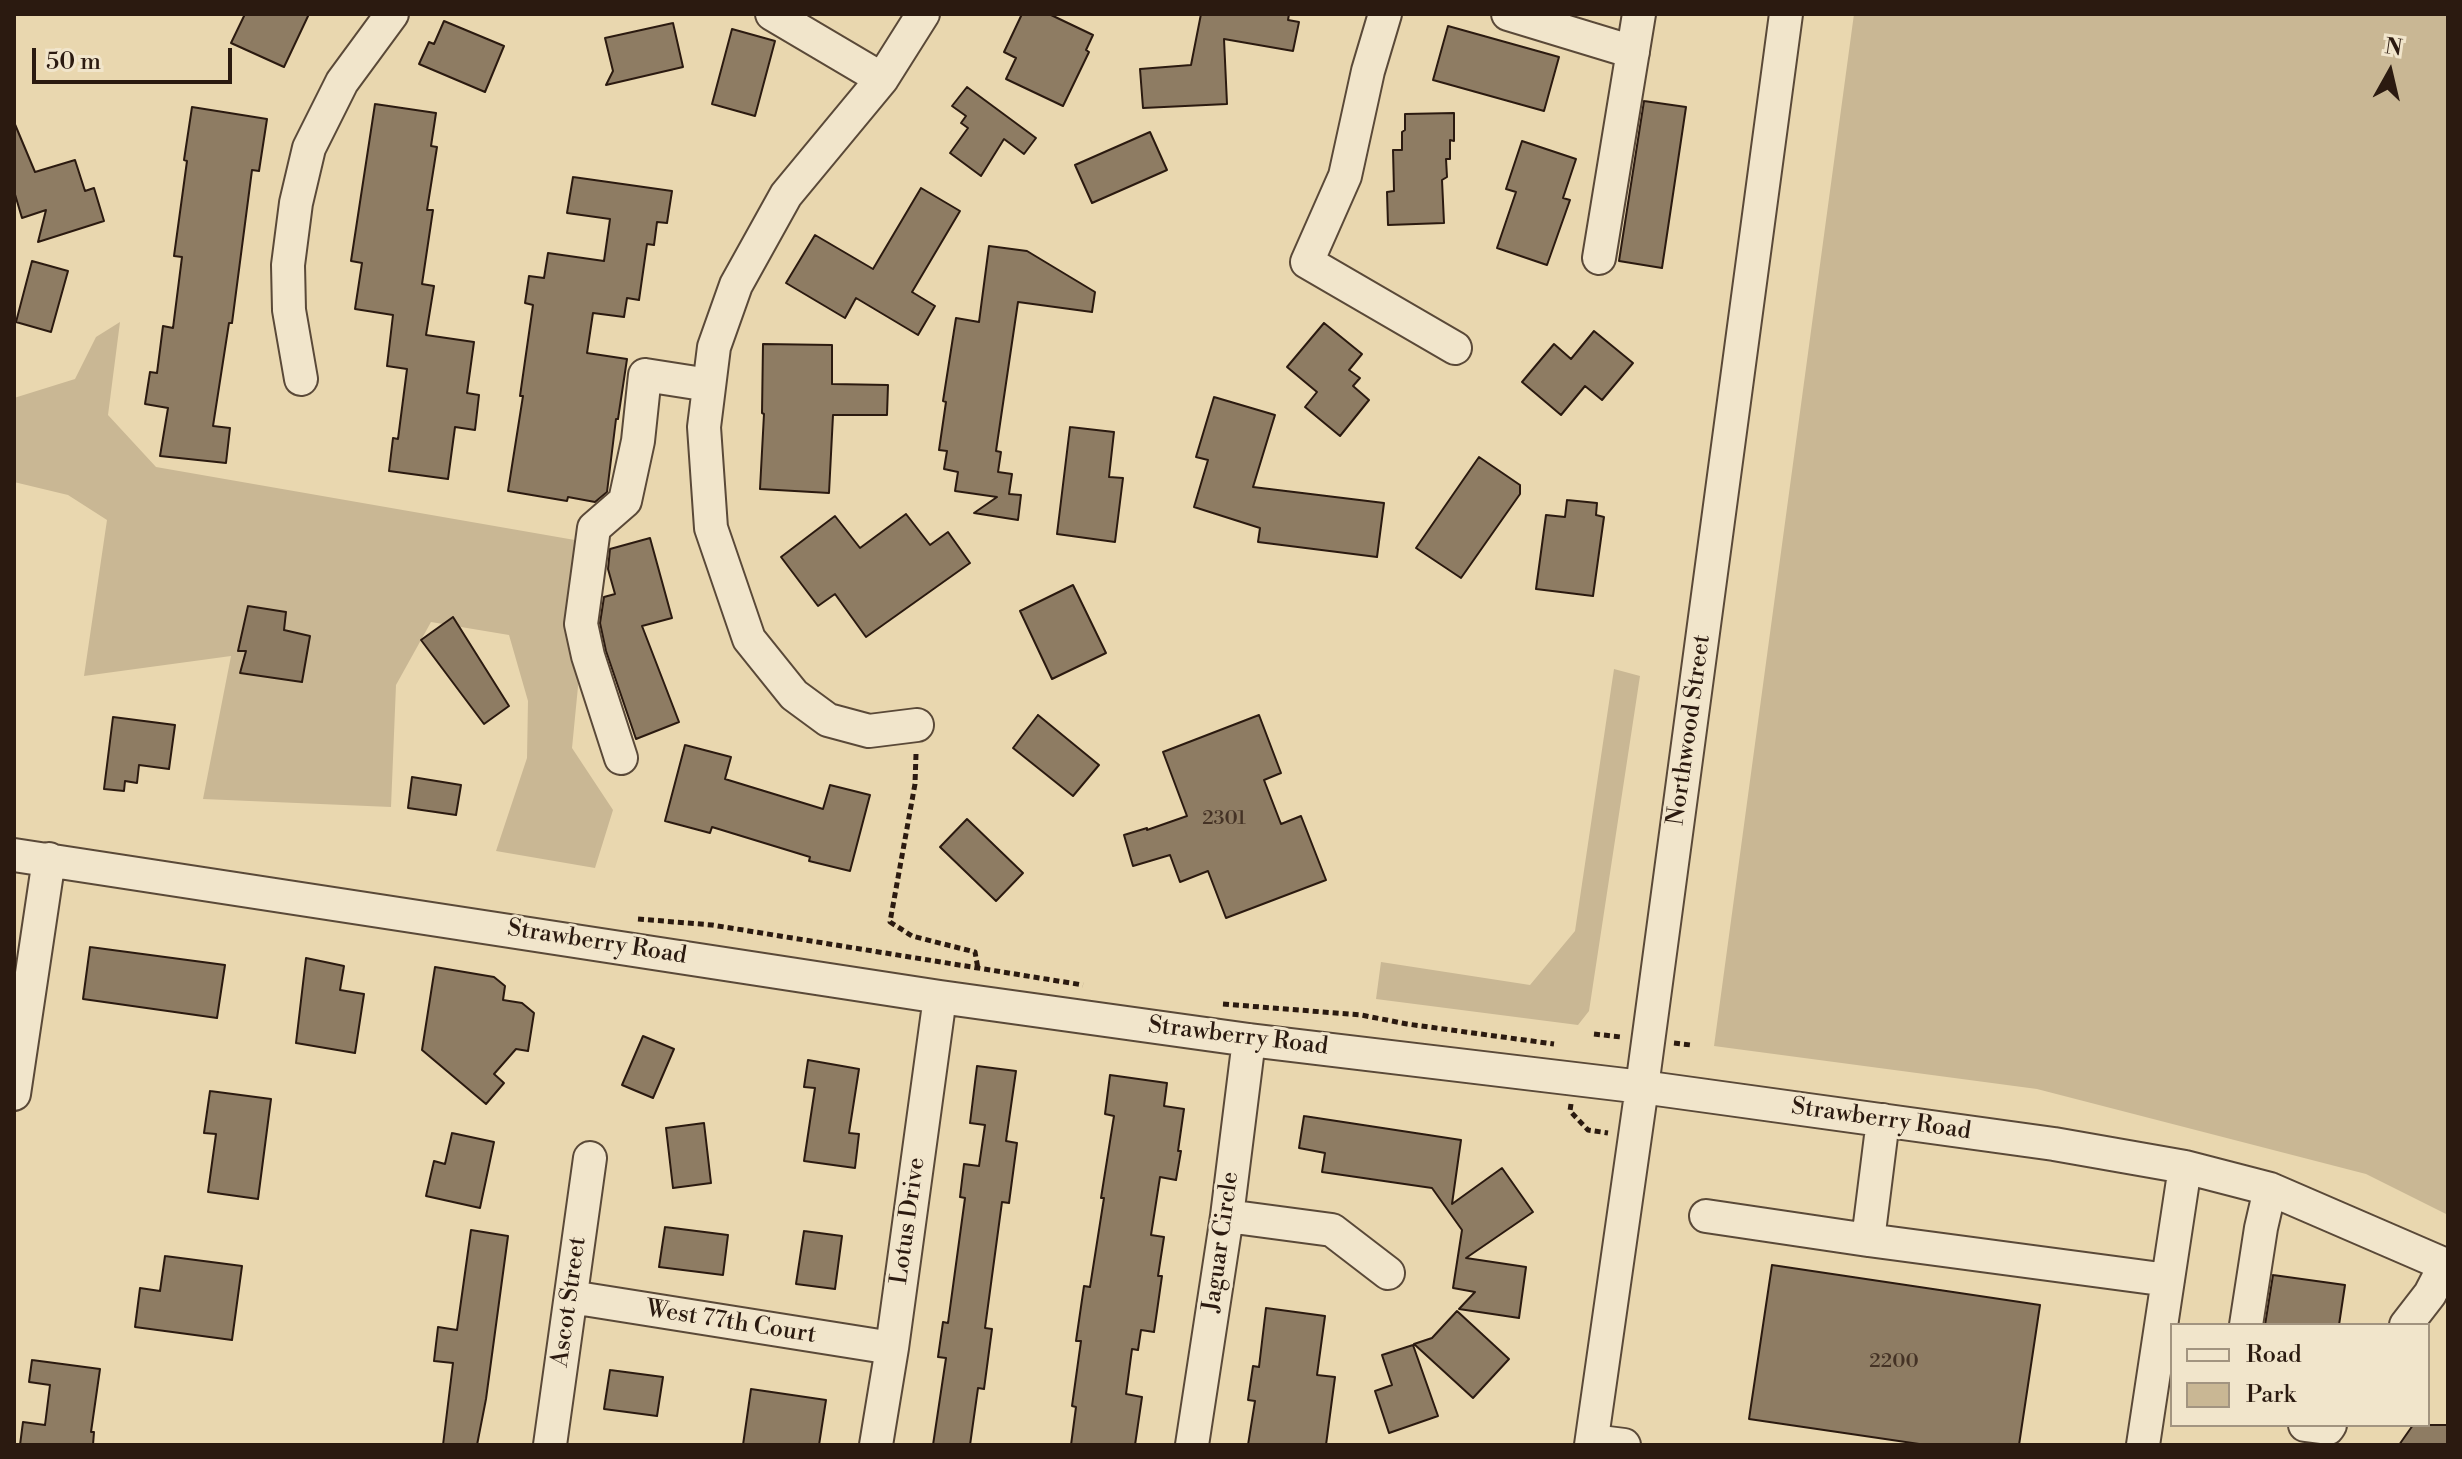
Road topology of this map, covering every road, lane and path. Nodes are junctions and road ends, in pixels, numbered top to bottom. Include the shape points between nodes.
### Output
1 (392, 14) edge
2 (772, 14) edge
3 (923, 14) edge
4 (1385, 14) edge
5 (1508, 14) edge
6 (1639, 14) edge
7 (1786, 14) edge
8 (1633, 52) junction
9 (882, 79) junction
10 (1599, 258) dead end
11 (1455, 348) dead end
12 (301, 379) dead end
13 (709, 385) junction
14 (917, 725) joint
15 (621, 758) dead end
16 (14, 855) edge
17 (49, 859) junction
18 (978, 969) dead end
19 (940, 997) junction
20 (1249, 1040) junction
21 (1642, 1087) junction
22 (14, 1094) edge
23 (1883, 1120) junction
24 (590, 1158) dead end
25 (2185, 1167) junction
26 (2270, 1189) junction
27 (1227, 1216) junction
28 (1706, 1216) dead end
29 (1868, 1240) junction
30 (2447, 1265) edge
31 (1388, 1273) dead end
32 (2168, 1280) junction
33 (571, 1297) junction
34 (2246, 1323) edge
35 (2408, 1323) edge
36 (892, 1348) junction
37 (1591, 1443) edge
38 (550, 1445) edge
39 (876, 1445) edge
40 (1192, 1445) edge
41 (1624, 1445) edge
42 (2143, 1445) edge

1 - 12 street via 342,82 309,148 288,265 289,310
2 - 9 street
3 - 9 street
4 - 11 street via 1345,176 1307,262
5 - 8 street
6 - 8 street
7 - 21 street, Northwood Street
8 - 10 street
9 - 13 street via 786,195 736,285 714,347
13 - 14 street via 704,427 711,528 749,639 794,695 828,720 869,731
13 - 15 street via 645,375 625,501 594,528 581,624
14 - 18 path via 915,784 890,922 912,936 975,952
16 - 17 street, Strawberry Road
17 - 19 street, Strawberry Road
17 - 22 street
19 - 20 street, Strawberry Road
19 - 36 street, Lotus Drive
20 - 21 street, Strawberry Road
20 - 27 street, Jaguar Circle
21 - 23 street, Strawberry Road
21 - 37 street, Northwood Street
23 - 25 street, Strawberry Road
23 - 29 street
24 - 33 street, Ascot Street
25 - 26 street, Strawberry Road
25 - 32 street
26 - 30 street, Strawberry Road
26 - 34 street
27 - 31 street via 1332,1230
27 - 40 street, Jaguar Circle
28 - 29 street
29 - 32 street
30 - 35 street
32 - 42 street
33 - 36 street, West 77th Court
33 - 38 street, Ascot Street
36 - 39 street, Lotus Drive
37 - 41 street

